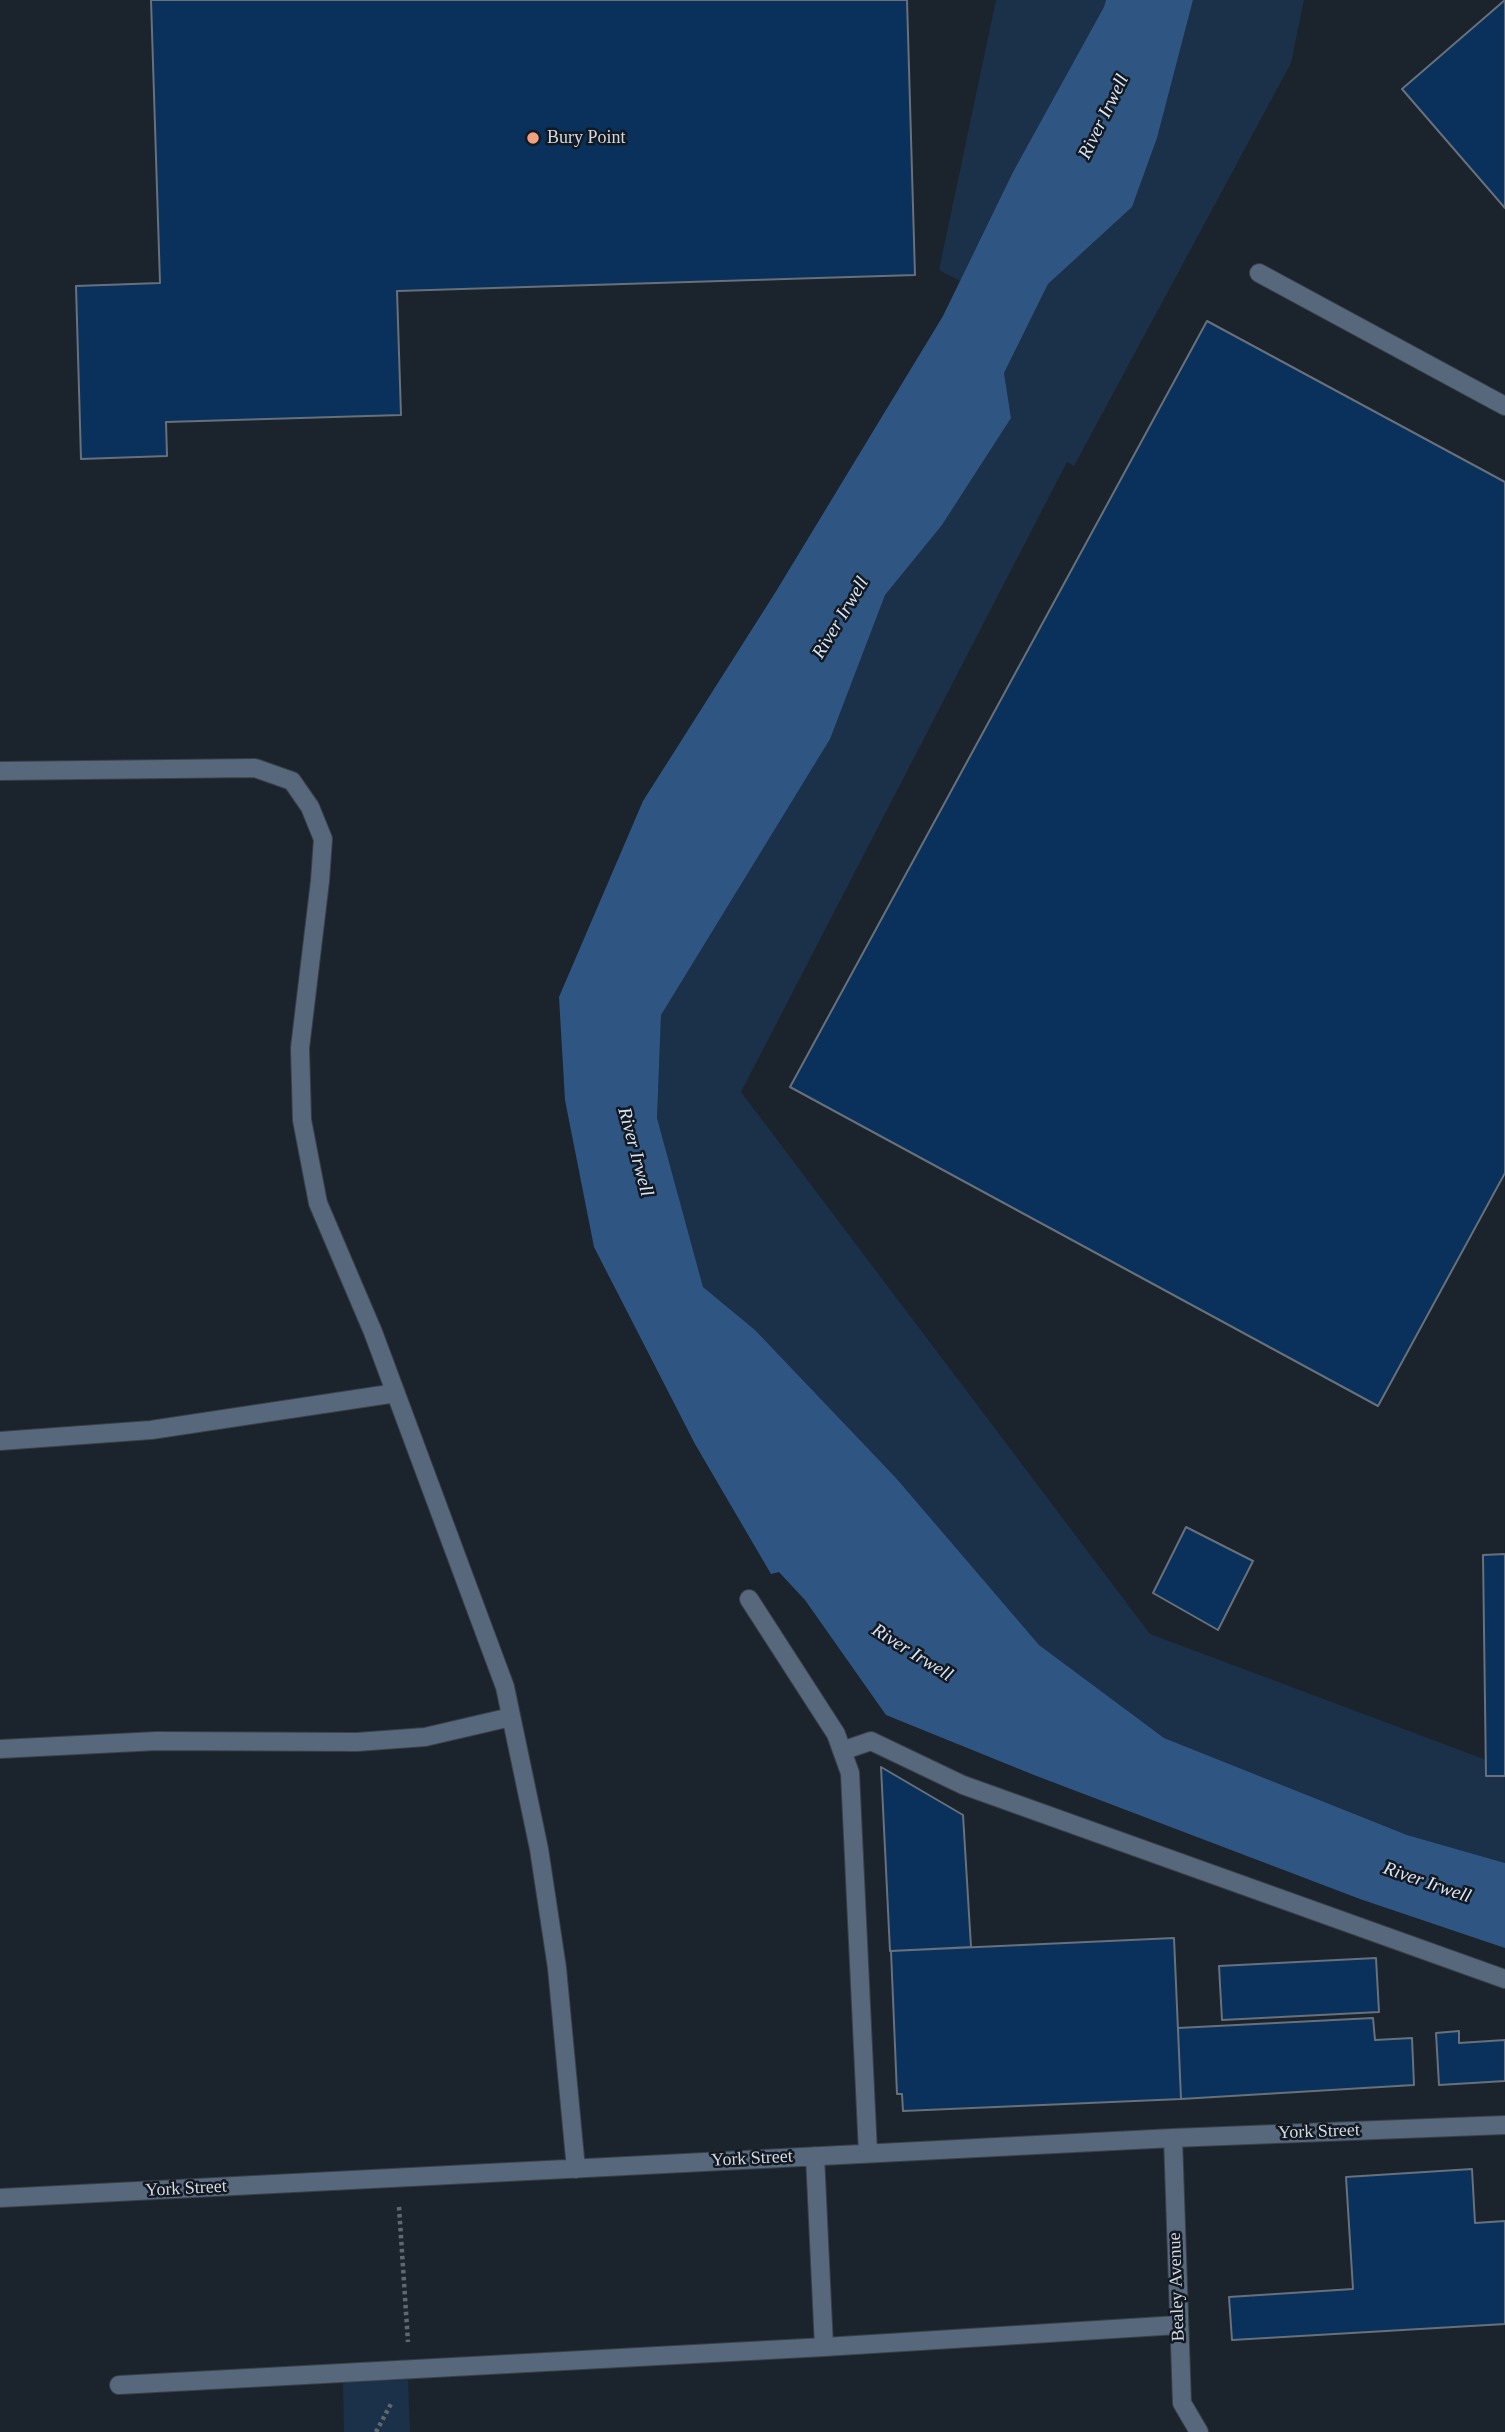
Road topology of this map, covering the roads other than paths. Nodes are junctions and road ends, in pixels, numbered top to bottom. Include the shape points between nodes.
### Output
1 (1259, 272) dead end
2 (1505, 406) edge
3 (0, 771) edge
4 (396, 1393) junction
5 (0, 1441) edge
6 (749, 1599) dead end
7 (511, 1717) junction
8 (0, 1749) edge
9 (842, 1751) junction
10 (1505, 1979) edge
11 (1505, 2124) edge
12 (1173, 2138) junction
13 (869, 2153) junction
14 (816, 2156) junction
15 (576, 2169) junction
16 (0, 2198) edge
17 (1178, 2325) junction
18 (824, 2347) junction
19 (119, 2385) dead end
20 (1199, 2432) edge

1 - 2 street
3 - 4 street via 255,768 292,781 310,807 323,839 300,1048 302,1120 317,1203
4 - 5 street via 151,1430
4 - 7 street via 505,1687
6 - 9 street
7 - 8 street via 425,1737 357,1742 157,1741
7 - 15 street via 539,1849 557,1968
9 - 10 street via 871,1741 963,1785
9 - 13 street via 850,1773
11 - 12 street, York Street
12 - 13 street, York Street
12 - 17 street, Bealey Avenue
13 - 14 street, York Street
14 - 15 street, York Street
14 - 18 street
15 - 16 street, York Street
17 - 18 street
17 - 20 street, Bealey Avenue via 1182,2403
18 - 19 street

